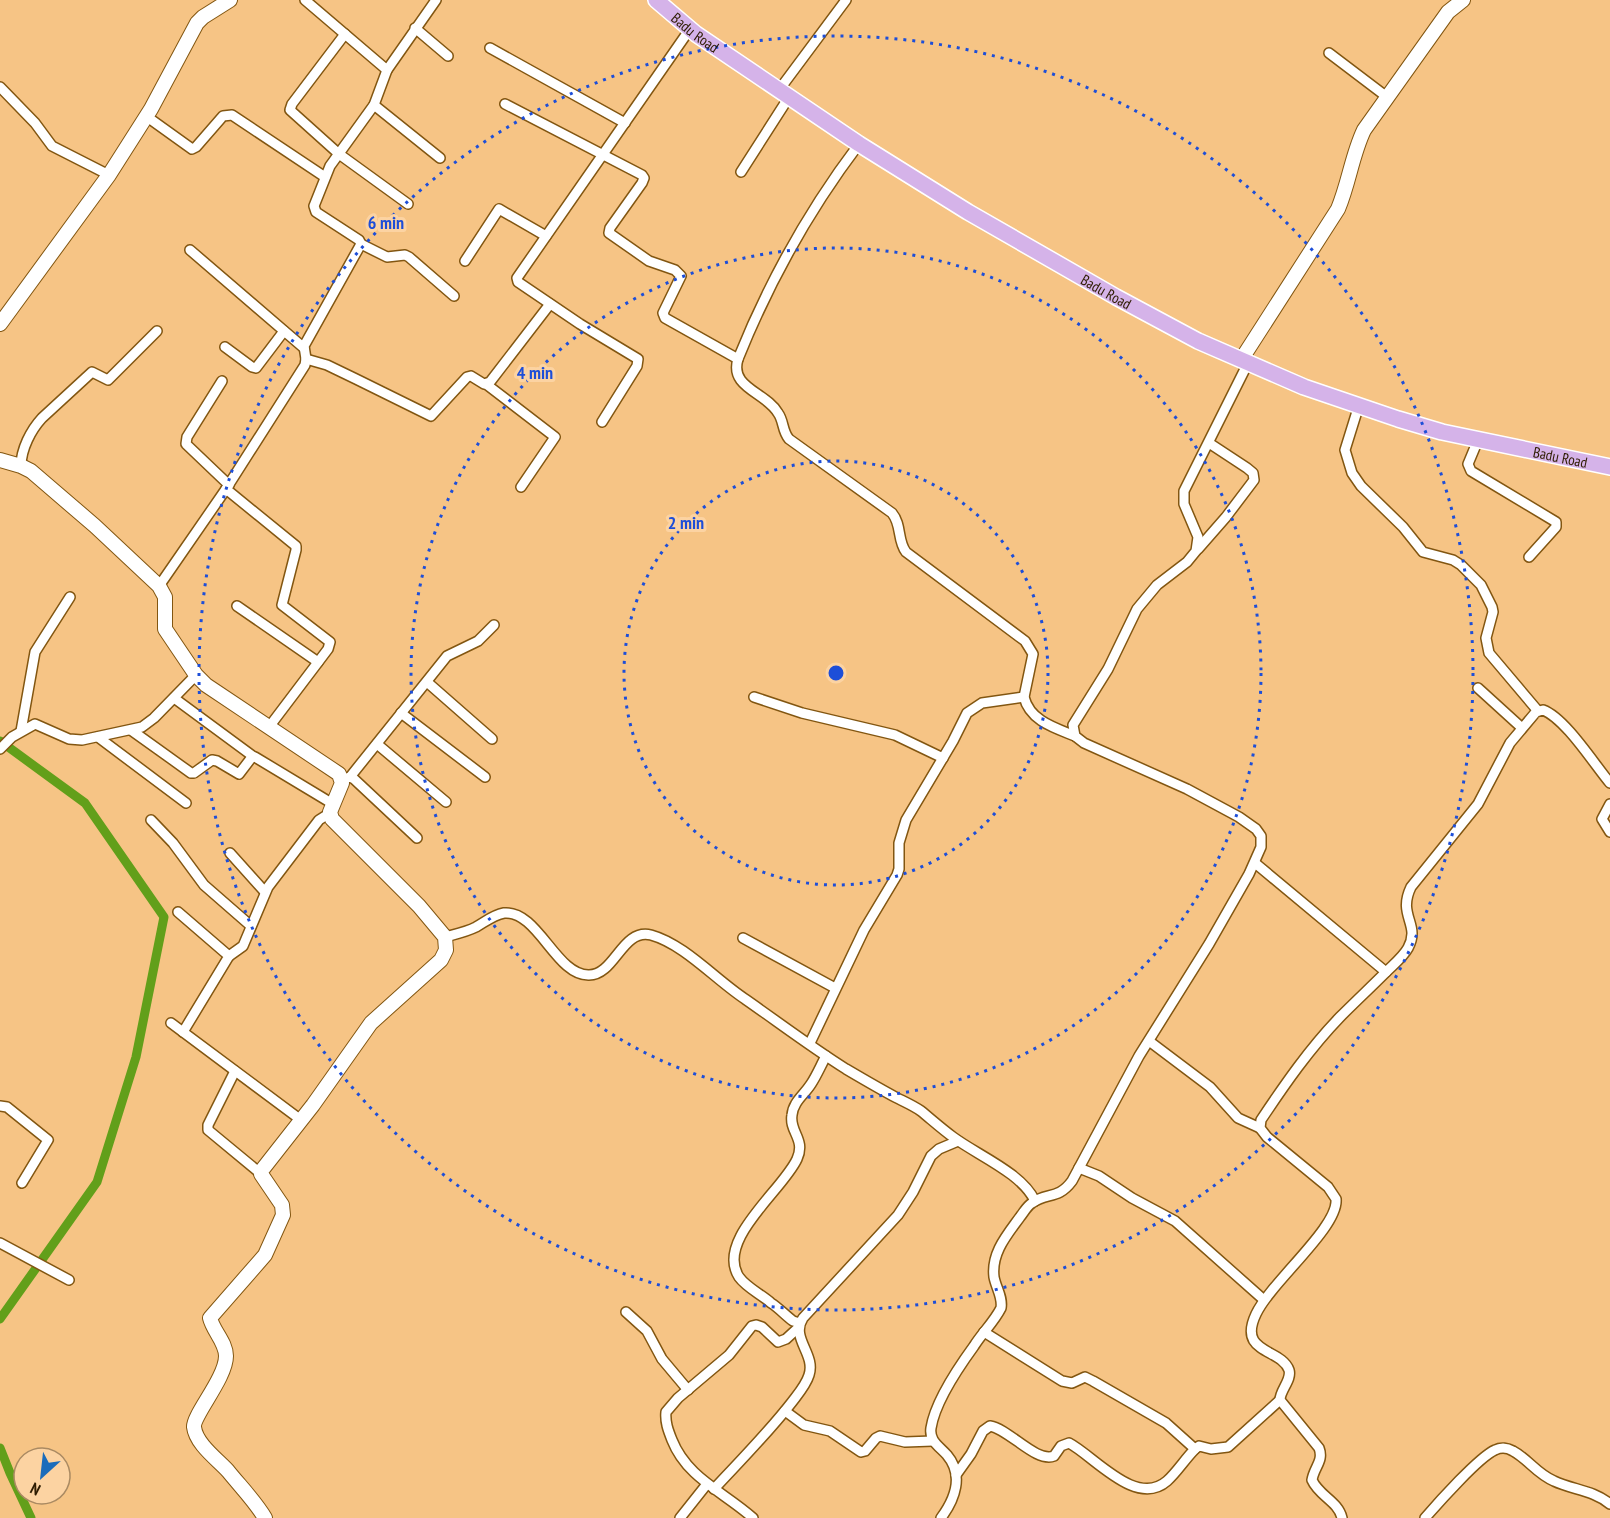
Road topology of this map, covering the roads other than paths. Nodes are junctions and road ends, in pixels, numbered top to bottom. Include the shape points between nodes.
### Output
1 (230, 0) edge
2 (305, 0) edge
3 (436, 0) edge
4 (656, 0) edge
5 (846, 0) edge
6 (1463, 0) edge
7 (415, 28) junction
8 (690, 29) junction
9 (345, 34) junction
10 (490, 48) dead end
11 (1329, 53) dead end
12 (447, 56) dead end
13 (387, 70) junction
14 (0, 87) edge
15 (784, 94) junction
16 (1387, 97) junction
17 (505, 104) dead end
18 (374, 105) junction
19 (146, 116) junction
20 (625, 123) junction
21 (859, 144) junction
22 (339, 154) junction
23 (603, 154) junction
24 (440, 158) dead end
25 (741, 172) dead end
26 (109, 175) junction
27 (325, 177) junction
28 (408, 204) dead end
29 (546, 236) junction
30 (361, 244) junction
31 (190, 250) dead end
32 (465, 261) dead end
33 (454, 296) dead end
34 (550, 304) junction
35 (0, 324) edge
36 (157, 331) dead end
37 (284, 331) junction
38 (225, 347) dead end
39 (304, 348) junction
40 (306, 359) junction
41 (738, 359) junction
42 (1245, 362) junction
43 (222, 381) dead end
44 (486, 384) junction
45 (1359, 405) junction
46 (602, 422) dead end
47 (1478, 440) junction
48 (1209, 443) junction
49 (0, 460) edge
50 (21, 466) junction
51 (1610, 467) edge
52 (227, 487) junction
53 (521, 487) dead end
54 (1196, 551) junction
55 (1529, 557) dead end
56 (159, 586) junction
57 (70, 597) dead end
58 (237, 606) dead end
59 (494, 625) dead end
60 (318, 662) junction
61 (196, 675) junction
62 (427, 682) junction
63 (1478, 688) dead end
64 (754, 697) dead end
65 (1024, 697) junction
66 (174, 698) junction
67 (1538, 711) junction
68 (401, 713) junction
69 (268, 727) junction
70 (1522, 728) junction
71 (131, 730) junction
72 (21, 731) junction
73 (1075, 736) junction
74 (98, 737) junction
75 (492, 739) dead end
76 (377, 744) junction
77 (1, 748) edge
78 (254, 757) junction
79 (943, 758) junction
80 (486, 777) dead end
81 (346, 778) junction
82 (1610, 783) edge
83 (446, 802) dead end
84 (186, 803) dead end
85 (1610, 804) edge
86 (332, 809) junction
87 (151, 820) dead end
88 (1610, 832) edge
89 (417, 838) dead end
90 (230, 853) dead end
91 (1255, 863) junction
92 (265, 892) junction
93 (178, 912) dead end
94 (251, 926) junction
95 (445, 937) junction
96 (743, 939) dead end
97 (229, 956) junction
98 (1386, 972) junction
99 (835, 988) junction
100 (171, 1023) dead end
101 (183, 1032) junction
102 (1149, 1041) junction
103 (810, 1043) junction
104 (826, 1056) junction
105 (235, 1071) junction
106 (0, 1106) edge
107 (301, 1120) junction
108 (1260, 1128) junction
109 (958, 1141) junction
110 (1079, 1168) junction
111 (261, 1173) junction
112 (22, 1183) dead end
113 (1035, 1201) junction
114 (0, 1243) edge
115 (69, 1280) dead end
116 (1264, 1300) junction
117 (626, 1312) dead end
118 (799, 1325) junction
119 (984, 1332) junction
120 (688, 1390) junction
121 (1280, 1400) junction
122 (784, 1411) junction
123 (933, 1441) junction
124 (1195, 1449) junction
125 (956, 1475) junction
126 (711, 1487) junction
127 (1610, 1504) edge
128 (946, 1516) edge
129 (265, 1518) edge
130 (680, 1518) edge
131 (753, 1518) edge
132 (1342, 1518) edge
133 (1425, 1518) edge

1 - 19 street via 197,24
2 - 9 street
3 - 7 street
4 - 8 main road, Badu Road
5 - 15 street
6 - 16 street via 1448,12
7 - 12 street
7 - 13 street
8 - 15 main road, Badu Road
8 - 20 street
9 - 13 street
9 - 22 street via 291,110
10 - 20 street
11 - 16 street
13 - 18 street
14 - 26 street via 52,146
15 - 21 main road, Badu Road
15 - 25 street
16 - 42 street via 1357,144 1338,209
17 - 23 street
18 - 22 street
18 - 24 street
19 - 26 street
19 - 27 street via 192,149 223,116 232,114
20 - 23 street
21 - 41 street via 797,234
21 - 42 main road, Badu Road via 1116,297
22 - 27 street
22 - 28 street
23 - 29 street
23 - 41 street via 644,178 609,233 649,261 672,268 681,276 663,314 665,318
26 - 35 street
27 - 30 street via 314,209
29 - 32 street via 498,209
29 - 34 street via 517,278
30 - 33 street via 387,257 409,256
30 - 39 street
31 - 37 street
34 - 44 street
34 - 46 street via 638,359
36 - 50 street via 108,380 92,372 42,418 22,454
37 - 38 street via 256,368
37 - 39 street
39 - 40 street
40 - 44 street via 327,365 428,416 466,376
40 - 52 street
41 - 65 street via 738,378 779,413 789,439 885,506 897,520 906,552 1025,641 1032,662
42 - 45 main road, Badu Road
42 - 48 street
43 - 52 street via 187,436 186,444
44 - 53 street via 555,436
45 - 47 main road, Badu Road
45 - 67 street via 1345,450 1352,473 1423,552 1453,560 1481,585 1493,612 1486,638 1489,653
47 - 51 main road, Badu Road
47 - 55 street via 1468,464 1471,471 1556,522 1556,527
48 - 54 street via 1186,484 1183,498 1198,537
48 - 54 street via 1247,468 1254,480
49 - 50 street
50 - 56 street via 96,526
52 - 56 street
52 - 60 street via 296,546 282,605 330,642
54 - 73 street via 1157,585 1137,609 1108,669 1075,720
56 - 61 street via 165,597 165,629
57 - 72 street via 35,652
58 - 60 street
59 - 62 street via 478,641 447,656
60 - 69 street
61 - 66 street
61 - 69 street
62 - 68 street
62 - 75 street
63 - 70 street
64 - 79 street via 895,735
65 - 73 street via 1038,719
65 - 79 street via 973,707
66 - 71 street via 147,724
66 - 78 street
67 - 70 street
67 - 82 street via 1548,712 1568,731
68 - 76 street
68 - 80 street
69 - 81 street
70 - 98 street via 1478,804 1411,886 1405,910 1413,937
71 - 74 street
71 - 78 street via 191,773 217,760 239,774
72 - 74 street via 35,724 74,740
72 - 77 street
73 - 91 street via 1187,789 1256,828 1262,847
74 - 84 street
76 - 81 street
76 - 83 street
78 - 86 street
79 - 99 street via 901,832 897,875
81 - 86 street
81 - 89 street
85 - 88 street via 1602,819
86 - 92 street via 319,820
86 - 95 street via 332,819
87 - 94 street via 204,885
90 - 92 street
91 - 98 street
91 - 102 street
92 - 94 street
93 - 97 street
94 - 97 street via 242,948
95 - 103 street via 511,913 530,923 569,966 590,975 602,970 631,940 649,934 686,954 724,985
95 - 107 street via 446,950 441,960 371,1023
96 - 99 street
97 - 101 street
98 - 108 street via 1338,1020 1291,1076 1261,1120
99 - 103 street
100 - 101 street
101 - 105 street
102 - 108 street via 1210,1087 1238,1118
102 - 110 street
103 - 104 street
104 - 109 street via 921,1111
104 - 118 street via 792,1114 801,1148 799,1156 742,1232 734,1257 740,1279
105 - 107 street
105 - 111 street via 208,1130
106 - 112 street via 7,1107 48,1140
107 - 111 street
108 - 116 street via 1328,1187 1337,1203 1324,1231
109 - 113 street via 1019,1181
109 - 118 street via 931,1156 898,1215
110 - 113 street via 1067,1188
110 - 116 street via 1175,1221
111 - 129 street via 282,1205 283,1215 265,1255 210,1317 226,1356 194,1429
113 - 119 street via 1012,1227 996,1255 994,1273 1002,1302 999,1313
114 - 115 street
116 - 121 street via 1251,1332 1257,1343 1289,1370
117 - 120 street via 647,1331 662,1359
118 - 120 street via 778,1342 762,1327 752,1326 729,1355
118 - 122 street via 811,1370
119 - 123 street via 940,1402 930,1431
119 - 124 street via 1062,1381 1072,1383 1085,1377 1093,1381 1167,1423
120 - 126 street via 670,1405 665,1418 681,1459
121 - 124 street via 1228,1447
121 - 132 street via 1319,1448 1321,1461 1312,1480 1338,1508
122 - 123 street via 804,1425 830,1431 861,1452 880,1436 904,1442
122 - 126 street
123 - 125 street via 948,1456
124 - 125 street via 1166,1482 1141,1489 1095,1464 1069,1443 1054,1456 1044,1457 990,1426
125 - 128 street via 955,1496
126 - 130 street
126 - 131 street
127 - 133 street via 1588,1491 1542,1475 1512,1450 1504,1448 1485,1457

